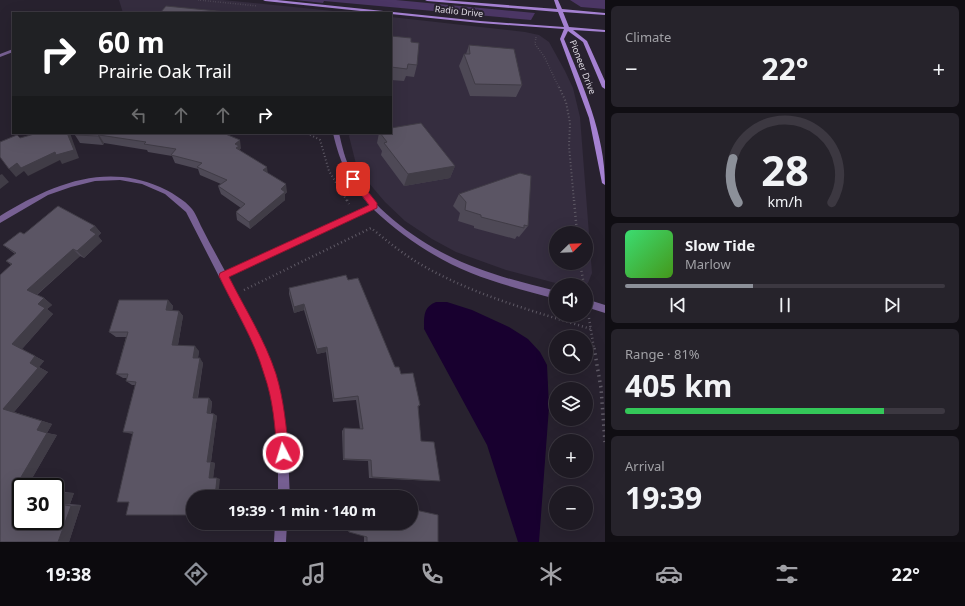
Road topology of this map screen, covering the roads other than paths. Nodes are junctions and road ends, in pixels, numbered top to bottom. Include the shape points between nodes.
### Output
1 (265, 0) edge
2 (427, 0) edge
3 (556, 0) edge
4 (560, 11) junction
5 (605, 14) edge
6 (568, 28) junction
7 (605, 31) edge
8 (12, 50) edge
9 (0, 56) edge
10 (605, 87) edge
11 (336, 134) edge
12 (605, 183) edge
13 (374, 206) junction
14 (0, 220) edge
15 (223, 276) junction
16 (549, 293) edge
17 (593, 305) edge
18 (605, 309) edge
19 (284, 490) edge
20 (281, 530) edge
21 (280, 542) edge

1 - 6 main road, Radio Drive
2 - 4 main road, Radio Drive
3 - 4 main road, Pioneer Drive
4 - 5 main road, Radio Drive
4 - 6 main road, Pioneer Drive
6 - 7 main road, Radio Drive
6 - 10 main road, Pioneer Drive via 585,41
6 - 12 main road, Pioneer Drive via 562,39 592,118
8 - 9 street
11 - 13 street via 348,172
13 - 15 street
13 - 16 street via 408,235 459,263 490,277
14 - 15 street via 21,205 70,184 96,178 138,180 158,186 176,197 189,210
15 - 19 street via 259,345 270,374 279,411
17 - 18 street
20 - 21 street

